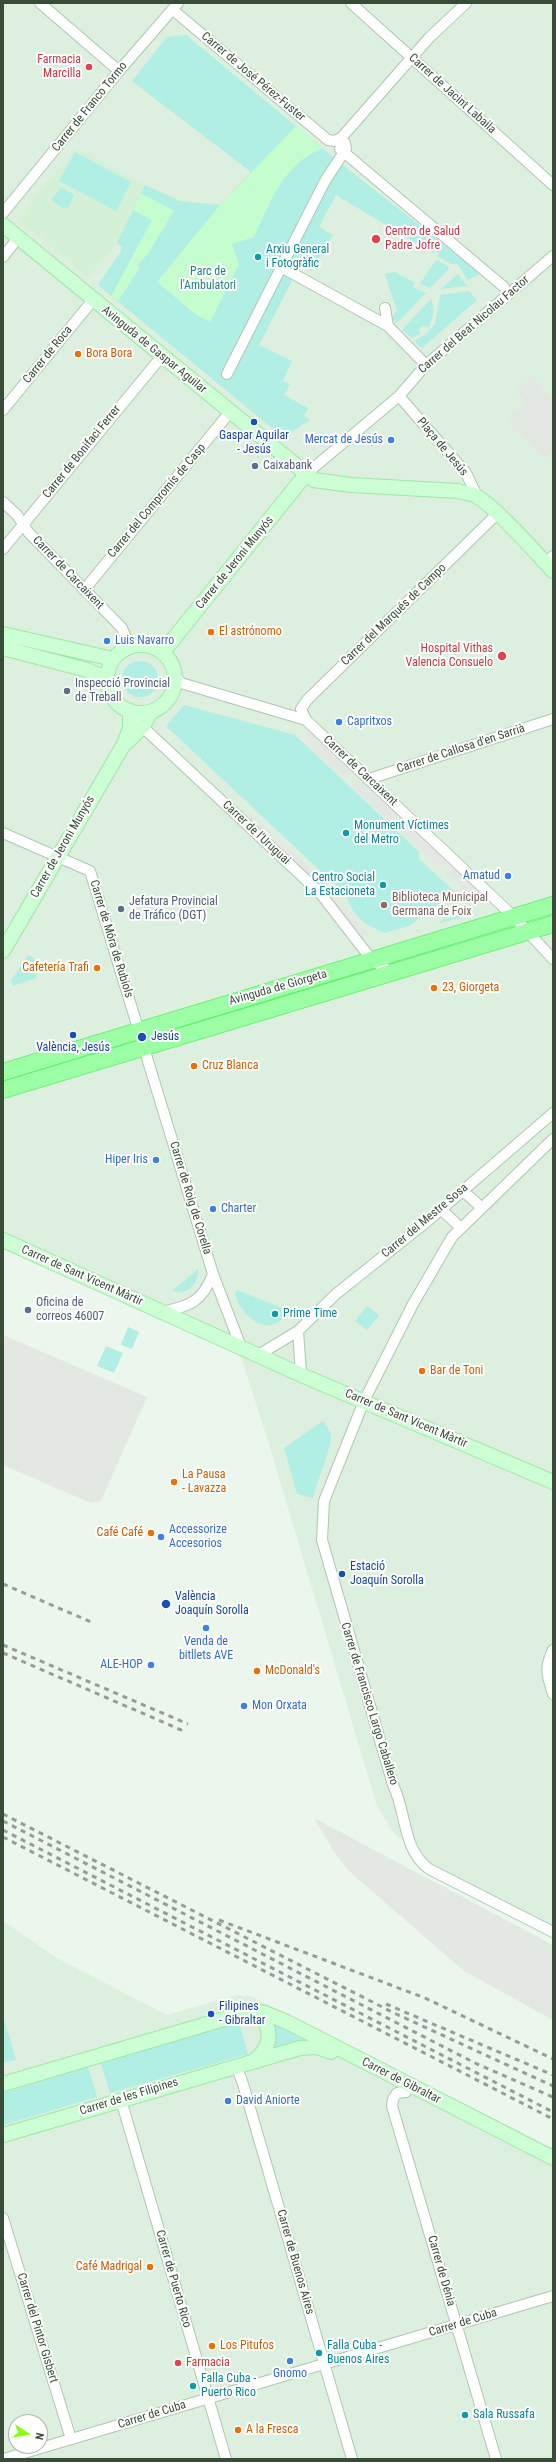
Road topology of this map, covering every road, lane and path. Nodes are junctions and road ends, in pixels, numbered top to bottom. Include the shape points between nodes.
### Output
1 (40, 3) edge
2 (351, 3) edge
3 (466, 3) edge
4 (176, 6) edge
5 (412, 57) junction
6 (119, 71) junction
7 (340, 145) junction
8 (553, 185) edge
9 (3, 213) edge
10 (3, 225) edge
11 (18, 238) junction
12 (553, 256) edge
13 (3, 257) edge
14 (281, 267) junction
15 (504, 287) dead end
16 (93, 300) junction
17 (385, 308) dead end
18 (388, 326) junction
19 (162, 356) junction
20 (426, 365) junction
21 (227, 374) dead end
22 (399, 396) junction
23 (3, 410) edge
24 (230, 412) junction
25 (306, 474) junction
26 (477, 496) junction
27 (3, 502) edge
28 (497, 514) junction
29 (23, 524) junction
30 (3, 549) edge
31 (550, 563) edge
32 (84, 590) junction
33 (3, 634) edge
34 (129, 646) junction
35 (3, 648) edge
36 (163, 652) junction
37 (113, 659) junction
38 (176, 677) junction
39 (107, 680) junction
40 (131, 712) junction
41 (151, 712) junction
42 (553, 719) edge
43 (306, 720) junction
44 (143, 726) junction
45 (124, 744) junction
46 (369, 779) junction
47 (3, 833) edge
48 (58, 855) junction
49 (553, 905) edge
50 (514, 917) junction
51 (553, 924) edge
52 (527, 932) junction
53 (3, 950) edge
54 (553, 959) edge
55 (372, 960) junction
56 (394, 972) junction
57 (139, 1030) junction
58 (144, 1048) junction
59 (3, 1072) edge
60 (3, 1090) edge
61 (553, 1113) edge
62 (553, 1139) edge
63 (463, 1191) junction
64 (481, 1207) junction
65 (441, 1209) junction
66 (461, 1228) junction
67 (3, 1240) edge
68 (213, 1274) junction
69 (162, 1312) junction
70 (298, 1331) junction
71 (241, 1347) junction
72 (263, 1352) junction
73 (300, 1373) junction
74 (364, 1401) junction
75 (553, 1482) edge
76 (553, 1650) edge
77 (553, 1694) edge
78 (553, 1932) edge
79 (252, 2012) junction
80 (256, 2059) junction
81 (236, 2065) junction
82 (3, 2084) edge
83 (406, 2092) junction
84 (121, 2100) junction
85 (3, 2135) edge
86 (553, 2158) edge
87 (553, 2166) edge
88 (3, 2218) edge
89 (553, 2296) edge
90 (456, 2324) junction
91 (326, 2365) junction
92 (208, 2398) junction
93 (71, 2439) junction
94 (4, 2459) edge
95 (226, 2459) edge
96 (352, 2459) edge
97 (496, 2459) edge

1 - 6 street
2 - 5 street, Carrer de Jacint Labaila
3 - 5 street
4 - 6 street, Carrer de Franco Tormo
4 - 7 street, Carrer de José Pérez-Fuster via 328,140
5 - 7 street
5 - 8 street, Carrer de Jacint Labaila
6 - 9 street, Carrer de Franco Tormo
7 - 14 street via 325,181
7 - 15 street, Carrer de José Pérez-Fuster
10 - 11 main road, Avinguda de Gaspar Aguilar
11 - 13 street
11 - 16 main road, Avinguda de Gaspar Aguilar
12 - 20 street, Carrer del Beat Nicolau Factor
14 - 18 street
14 - 21 street
16 - 19 main road, Avinguda de Gaspar Aguilar
16 - 23 street, Carrer de Roca
17 - 18 street
18 - 20 street
19 - 24 main road, Avinguda de Gaspar Aguilar
19 - 29 street, Carrer de Bonifaci Ferrer
20 - 22 street, Carrer del Beat Nicolau Factor
22 - 25 street
22 - 26 street, Plaça de Jesús via 466,473
24 - 25 main road, Avinguda de Gaspar Aguilar
24 - 32 street, Carrer del Compromís de Casp
25 - 26 main road, Plaça de Jesús via 314,480 328,483 458,491
25 - 36 main road, Carrer de Jeroni Munyós
26 - 28 main road
27 - 29 street, Carrer de Carcaixent
28 - 31 main road
28 - 43 street, Carrer del Marqués de Campo via 307,700 301,709
29 - 30 street, Carrer de Bonifaci Ferrer
29 - 32 street, Carrer de Carcaixent
32 - 34 street, Carrer de Carcaixent via 122,628
33 - 37 main road
34 - 36 main road via 145,644
34 - 37 main road
35 - 39 main road via 87,670
36 - 38 main road via 172,663
37 - 39 main road
38 - 41 main road via 172,695 165,704
38 - 43 street, Carrer de Carcaixent via 181,683
39 - 40 main road via 117,704
40 - 41 main road
40 - 44 street, Carrer de l'Uruguai
40 - 45 main road, Carrer de Jeroni Munyós via 130,728
41 - 44 main road, Carrer de Jeroni Munyós
42 - 46 street, Carrer de Callosa d'en Sarrià
43 - 46 street, Carrer de Carcaixent
44 - 45 main road, Carrer de Jeroni Munyós
44 - 55 street, Carrer de l'Uruguai via 320,893
45 - 48 main road, Carrer de Jeroni Munyós
46 - 50 street, Carrer de Carcaixent
47 - 48 street, Carrer de Móra de Rubiols
48 - 53 main road, Carrer de Jeroni Munyós
48 - 57 street, Carrer de Móra de Rubiols via 90,871
49 - 50 main road, Avinguda de Giorgeta
50 - 52 street, Carrer de Carcaixent
50 - 55 main road, Avinguda de Giorgeta
51 - 52 main road, Avinguda de Giorgeta
52 - 54 street, Carrer de Carcaixent
52 - 56 main road, Avinguda de Giorgeta
55 - 56 street, Carrer de l'Uruguai
55 - 57 main road, Avinguda de Giorgeta
56 - 58 main road, Avinguda de Giorgeta
57 - 58 street, Carrer de Móra de Rubiols
57 - 59 main road, Avinguda de Giorgeta
58 - 60 main road, Avinguda de Giorgeta
58 - 68 street, Carrer de Roig de Corella
61 - 63 street, Carrer del Mestre Sosa
62 - 64 street
63 - 64 street
63 - 65 street, Carrer del Mestre Sosa
64 - 66 street
65 - 66 street
65 - 70 street, Carrer del Mestre Sosa via 336,1294
66 - 74 street via 452,1237 413,1304
67 - 69 main road, Carrer de Sant Vicent Màrtir
68 - 69 street via 200,1298 185,1306
68 - 71 street, Carrer de Roig de Corella
69 - 71 main road, Carrer de Sant Vicent Màrtir
70 - 72 street, Carrer del Mestre Sosa
70 - 73 street
71 - 72 main road, Carrer de Sant Vicent Màrtir
72 - 73 main road, Carrer de Sant Vicent Màrtir
73 - 74 main road, Carrer de Sant Vicent Màrtir
74 - 75 main road, Carrer de Sant Vicent Màrtir
74 - 78 street, Carrer de Francisco Largo Caballero via 326,1495 322,1540 392,1785 399,1797 402,1819 412,1850 423,1865
76 - 77 street via 547,1662 547,1673
79 - 80 main road via 268,2025 269,2041
79 - 82 main road
79 - 86 main road, Carrer de Gibraltar via 288,2022
80 - 81 main road, Carrer de les Filipines
80 - 83 main road, Carrer de Gibraltar via 306,2047 317,2047
81 - 84 main road, Carrer de les Filipines
81 - 91 street, Carrer de Buenos Aires
83 - 87 main road, Carrer de Gibraltar
83 - 90 street, Carrer de Dénia via 397,2094 392,2106
84 - 85 main road, Carrer de les Filipines
84 - 92 street, Carrer de Puerto Rico
88 - 93 street, Carrer del Pintor Gisbert
89 - 90 street, Carrer de Cuba
90 - 91 street, Carrer de Cuba
90 - 97 street, Carrer de Dénia
91 - 92 street, Carrer de Cuba
91 - 96 street, Carrer de Buenos Aires
92 - 93 street, Carrer de Cuba
92 - 95 street, Carrer de Puerto Rico
93 - 94 street, Carrer de Cuba

